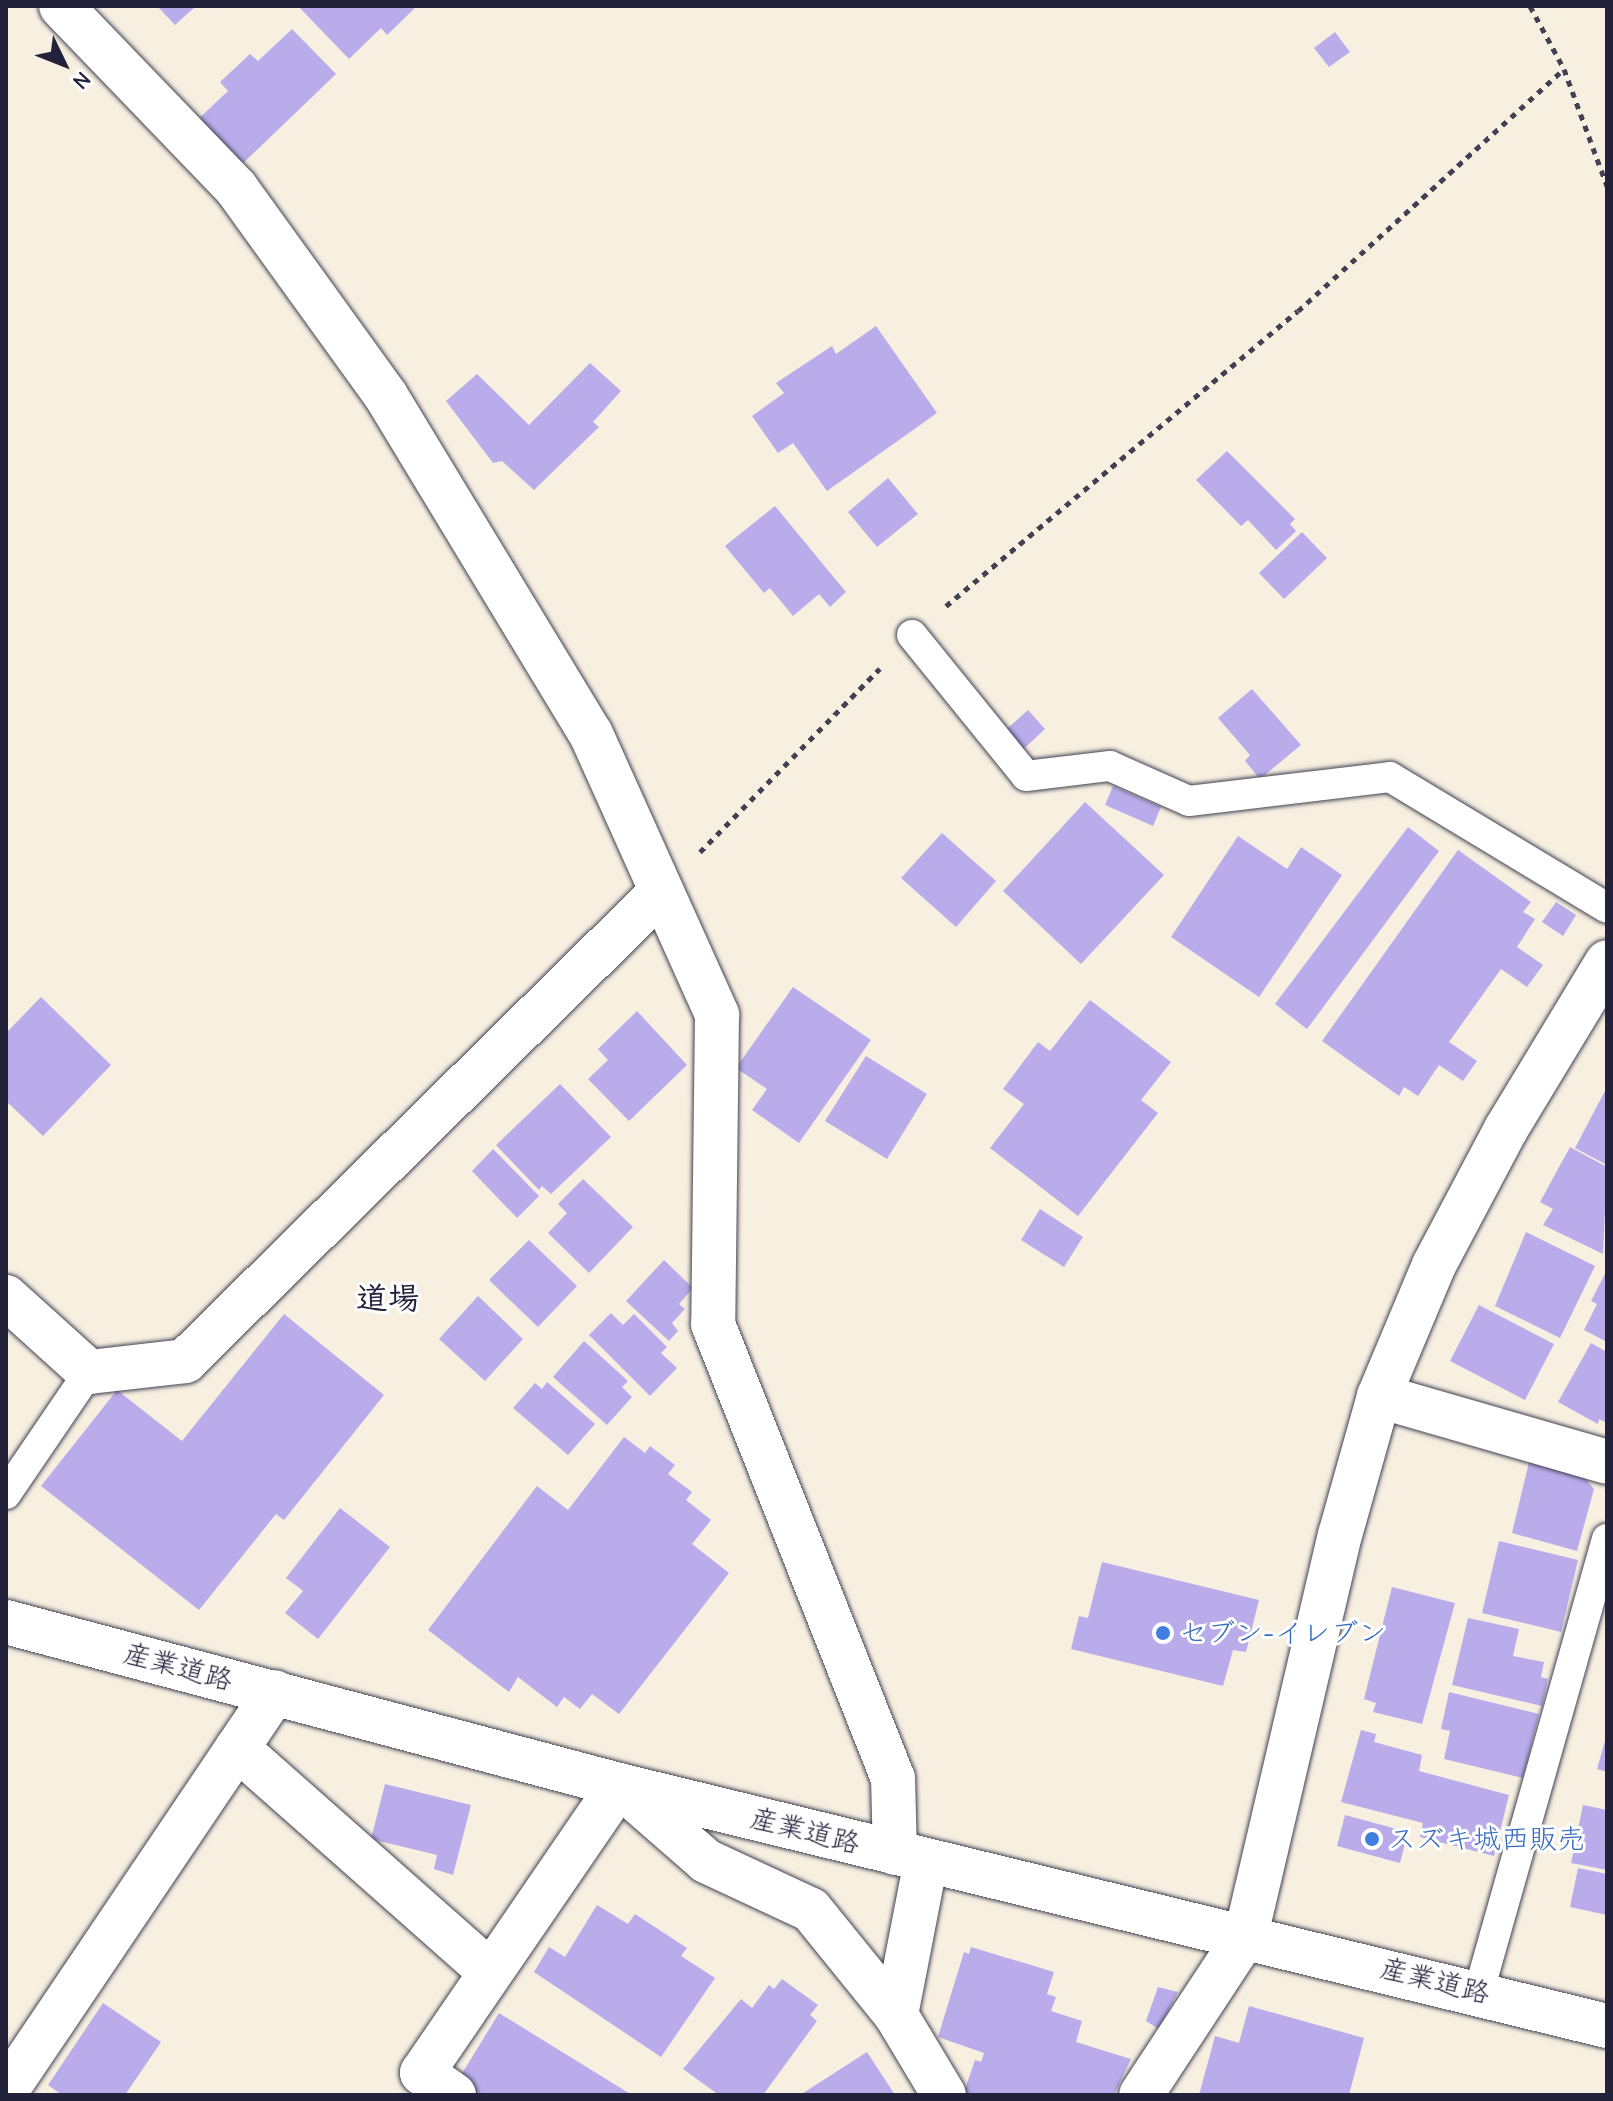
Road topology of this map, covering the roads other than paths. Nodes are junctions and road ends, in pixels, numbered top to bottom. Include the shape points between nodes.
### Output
1 (61, 6) edge
2 (912, 635) road end
3 (661, 892) junction
4 (1607, 908) edge
5 (1603, 982) edge
6 (6, 1297) edge
7 (89, 1372) junction
8 (1379, 1396) junction
9 (1607, 1462) edge
10 (6, 1494) edge
11 (1607, 1539) edge
12 (6, 1622) edge
13 (275, 1692) junction
14 (237, 1748) junction
15 (619, 1785) junction
16 (910, 1857) junction
17 (1246, 1935) junction
18 (490, 1972) junction
19 (1479, 1991) junction
20 (896, 2015) junction
21 (1607, 2026) edge
22 (6, 2091) edge
23 (454, 2095) edge
24 (944, 2095) edge
25 (1141, 2095) edge

1 - 3 street via 236,188 386,396 591,734
2 - 4 lane via 1026,776 1110,766 1189,801 1390,777
3 - 7 street via 185,1361
3 - 16 street via 717,1015 713,1324 893,1778
5 - 8 street via 1506,1129 1434,1265
6 - 7 street
7 - 10 lane
8 - 9 street
8 - 17 street via 1340,1535
11 - 19 lane
12 - 13 street, 産業道路
13 - 14 street
13 - 15 street, 産業道路
14 - 18 street
14 - 22 street
15 - 16 street, 産業道路
15 - 18 street
15 - 20 street via 706,1861 811,1910
16 - 17 street, 産業道路
16 - 20 street
17 - 19 street, 産業道路
17 - 25 street
18 - 23 street via 422,2073
19 - 21 street, 産業道路
20 - 24 street

